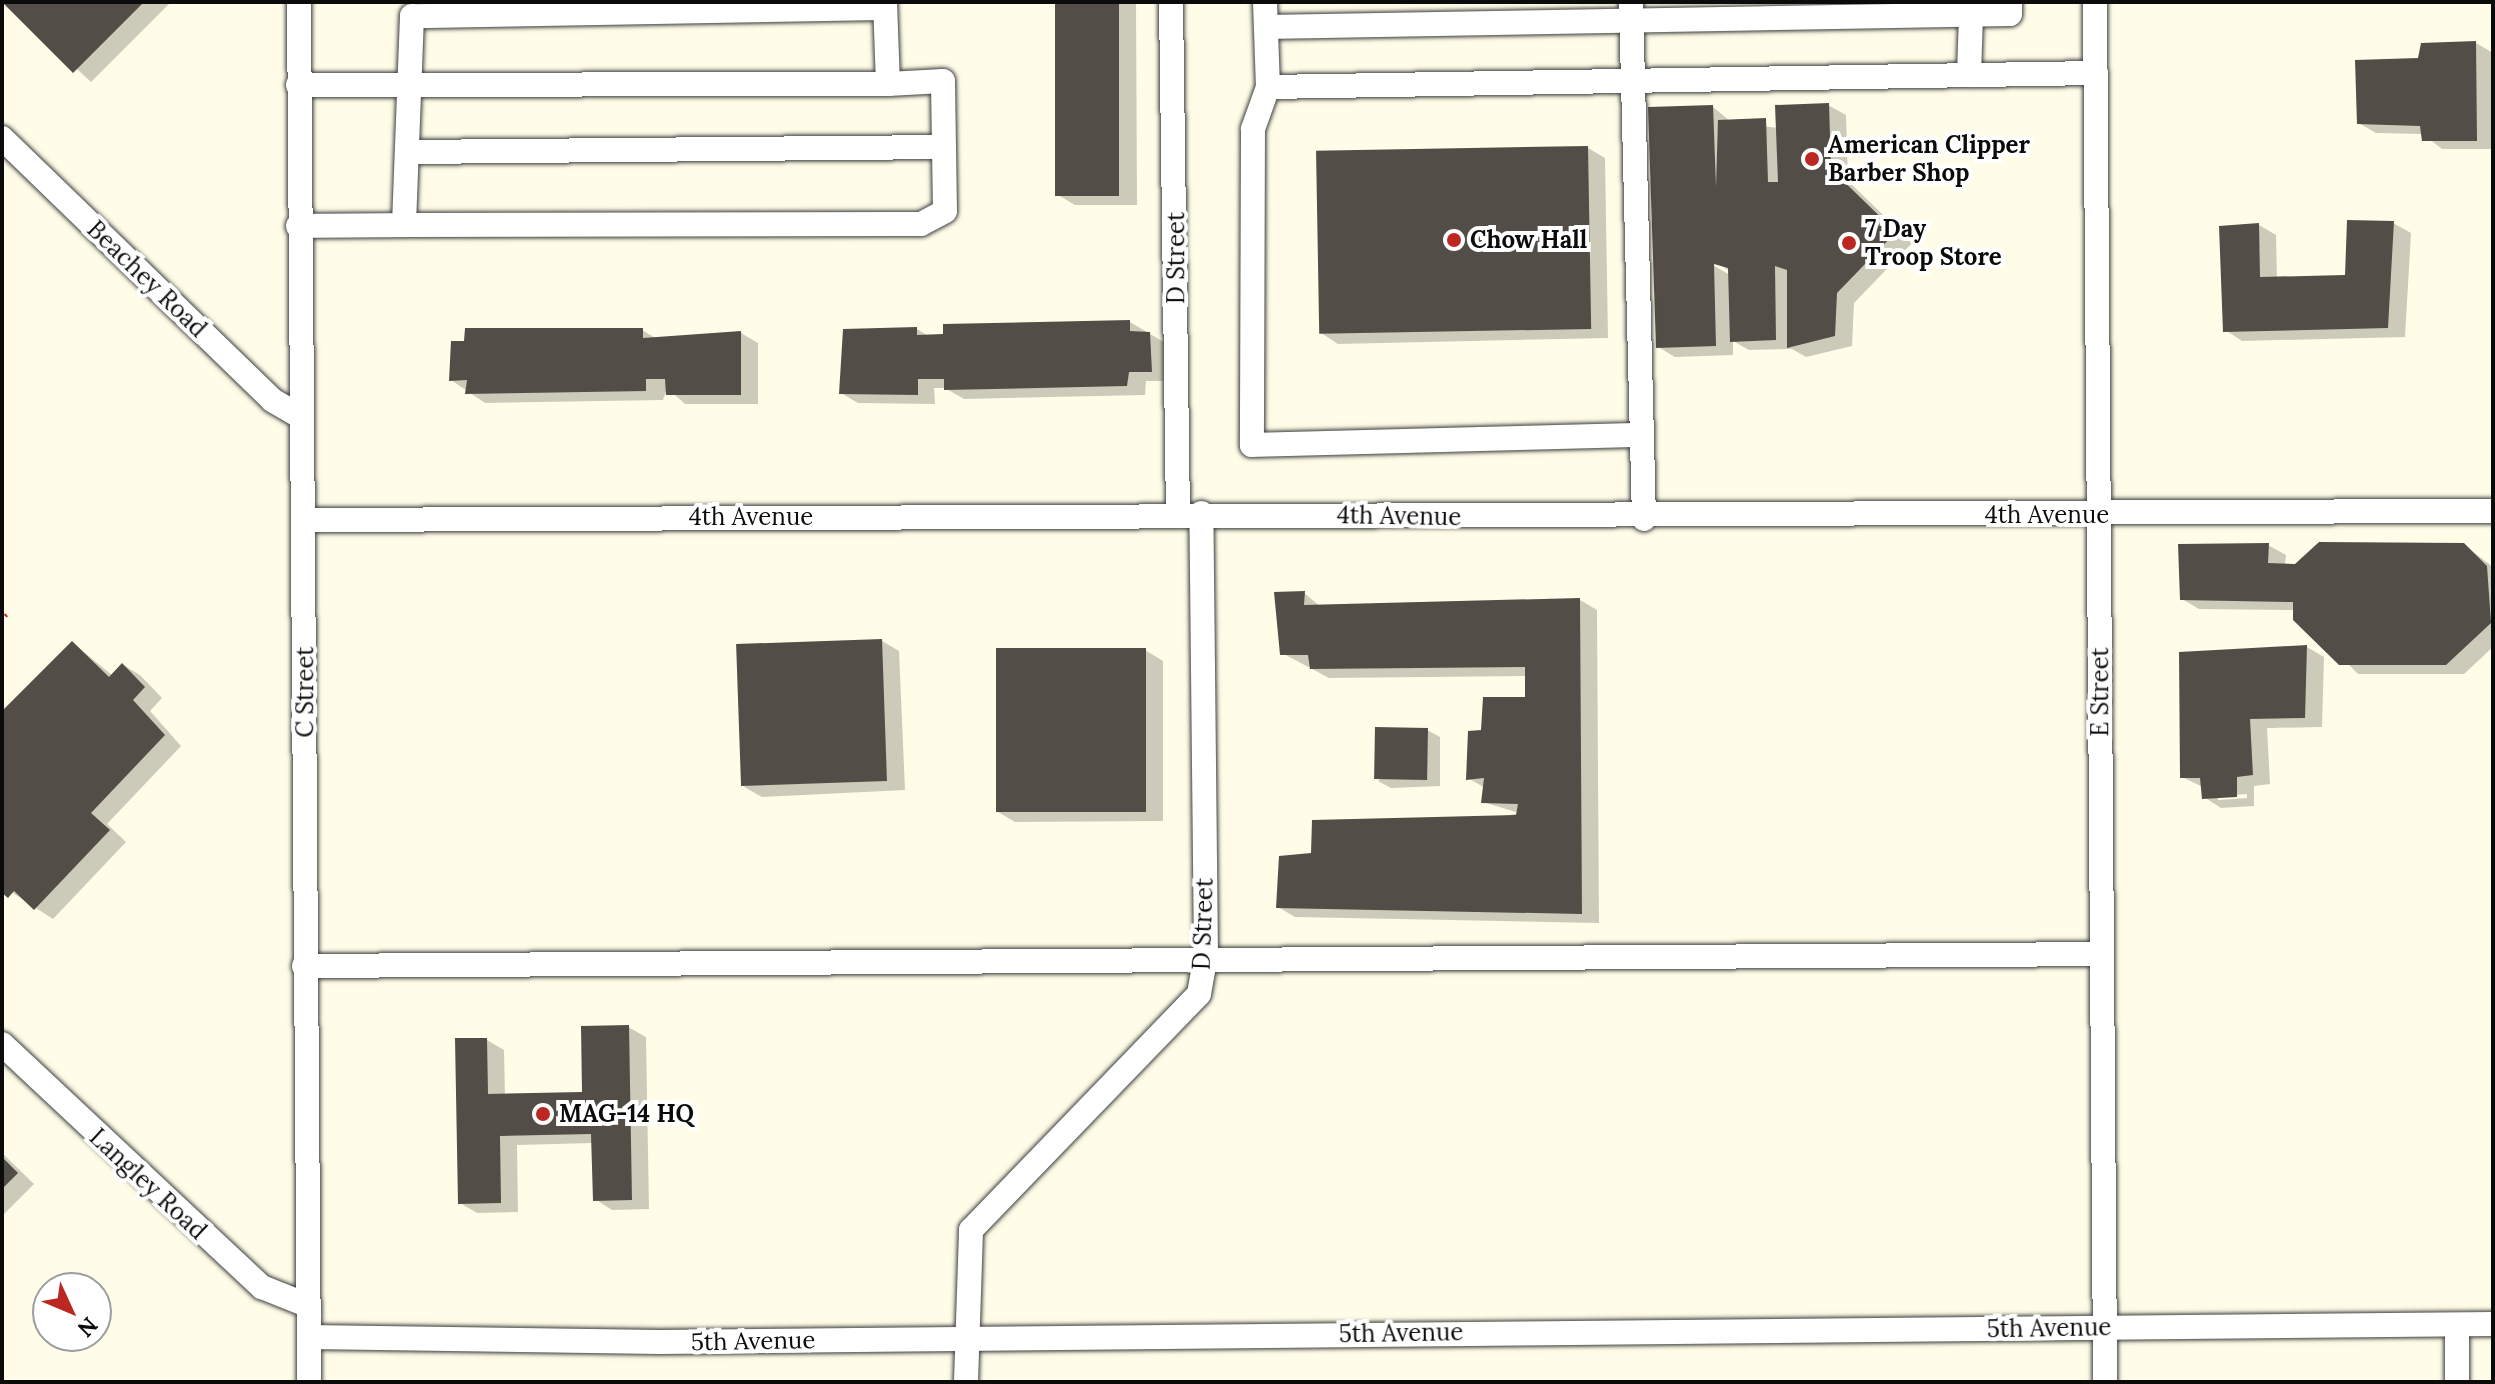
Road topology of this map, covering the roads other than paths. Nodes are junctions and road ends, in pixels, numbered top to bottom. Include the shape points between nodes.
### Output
1 (299, 2) edge
2 (1171, 2) edge
3 (1265, 2) edge
4 (2010, 2) edge
5 (2095, 2) edge
6 (884, 5) edge
7 (1631, 12) edge
8 (1971, 15) junction
9 (1266, 27) junction
10 (2096, 73) junction
11 (1969, 75) junction
12 (1633, 81) junction
13 (888, 84) junction
14 (298, 85) junction
15 (1268, 87) junction
16 (409, 89) junction
17 (2, 138) edge
18 (944, 147) junction
19 (407, 152) junction
20 (404, 225) junction
21 (298, 226) junction
22 (296, 414) junction
23 (1642, 435) junction
24 (2493, 511) edge
25 (1190, 513) junction
26 (2099, 515) junction
27 (1644, 519) junction
28 (305, 520) junction
29 (2102, 954) junction
30 (1206, 956) junction
31 (304, 966) junction
32 (2, 1044) edge
33 (307, 1305) junction
34 (2493, 1324) edge
35 (2457, 1325) junction
36 (2104, 1326) junction
37 (309, 1337) junction
38 (966, 1339) junction
39 (309, 1382) edge
40 (966, 1382) edge
41 (2105, 1382) edge
42 (2457, 1382) edge

1 - 14 street, C Street
2 - 25 street, D Street
3 - 9 street
4 - 8 street via 2010,14
5 - 10 street, E Street
6 - 13 street
6 - 16 street via 412,16
7 - 8 street
7 - 9 street
7 - 12 street
8 - 11 street
9 - 15 street
10 - 11 street
10 - 26 street, E Street
11 - 12 street
12 - 15 street
12 - 23 street
13 - 16 street
13 - 18 street via 943,81
14 - 16 street
14 - 21 street, C Street
15 - 23 street via 1253,129 1252,445
16 - 19 street
17 - 22 street, Beachey Road via 272,400
18 - 19 street
18 - 20 street via 945,211 921,224
19 - 20 street
20 - 21 street
21 - 22 street, C Street
22 - 28 street, C Street
23 - 27 street
24 - 26 street, 4th Avenue
25 - 27 street, 4th Avenue
25 - 28 street, 4th Avenue
25 - 30 street, D Street
26 - 27 street, 4th Avenue
26 - 29 street, E Street
28 - 31 street, C Street
29 - 30 street
29 - 36 street, E Street
30 - 31 street
30 - 38 street, D Street via 1199,994 971,1230
31 - 33 street, C Street
32 - 33 street, Langley Road via 262,1287
33 - 37 street, C Street
34 - 35 street, 5th Avenue
35 - 36 street, 5th Avenue
35 - 42 street
36 - 38 street, 5th Avenue
36 - 41 street, E Street
37 - 38 street, 5th Avenue
37 - 39 street, C Street
38 - 40 street, D Street

